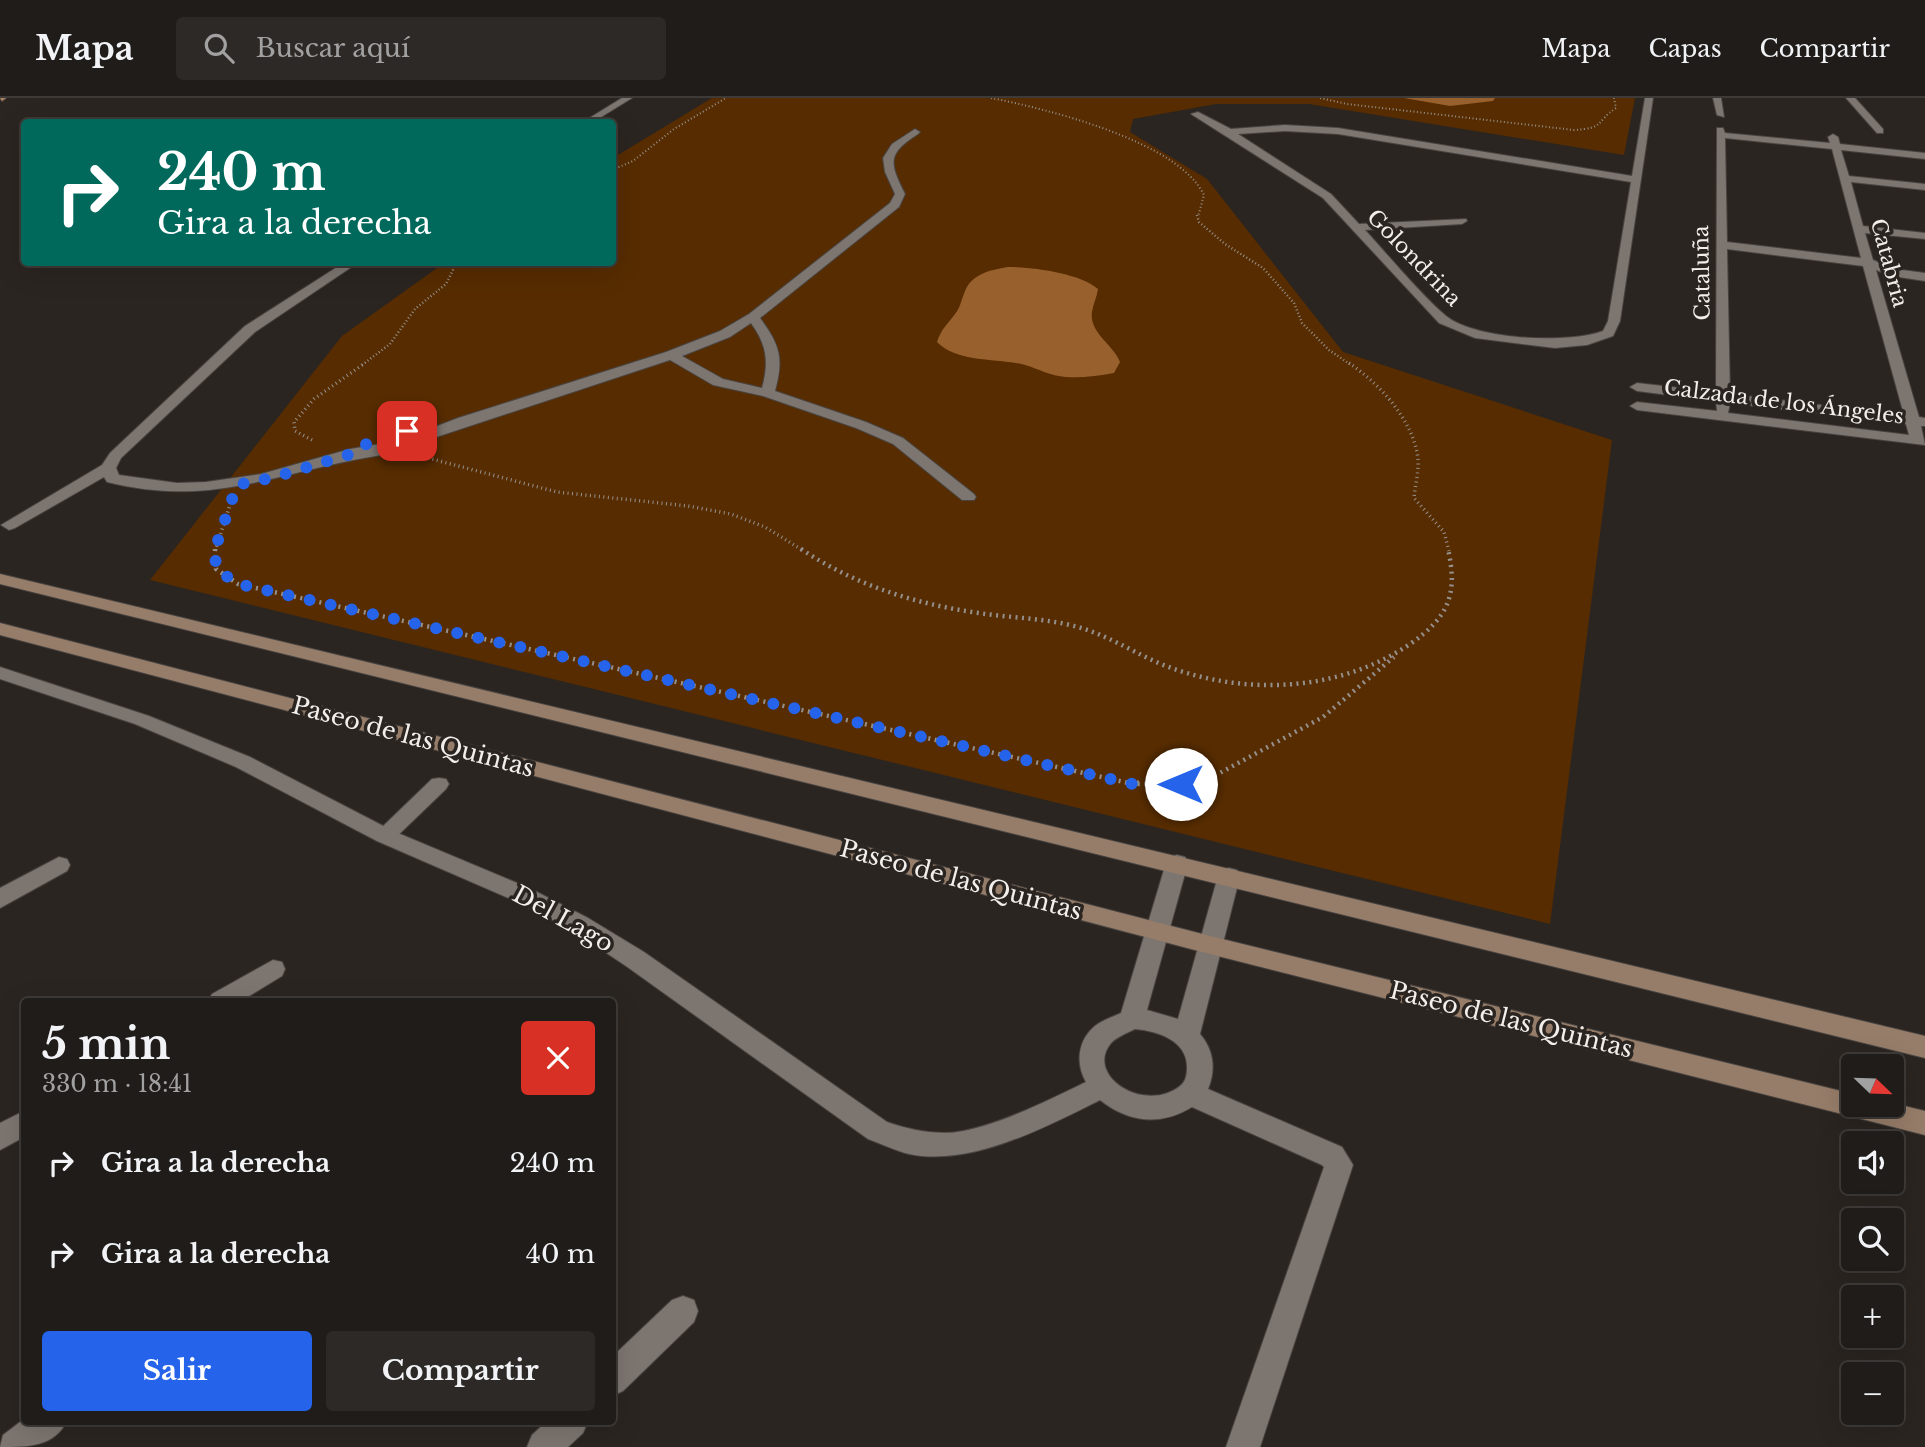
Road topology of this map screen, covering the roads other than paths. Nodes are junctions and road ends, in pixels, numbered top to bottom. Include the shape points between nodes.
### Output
1 (628, 98) edge
2 (1649, 98) edge
3 (1717, 98) edge
4 (1850, 98) edge
5 (1195, 114) dead end
6 (1721, 115) dead end
7 (592, 119) edge
8 (1881, 131) dead end
9 (915, 132) dead end
10 (1229, 132) junction
11 (1835, 142) junction
12 (1925, 156) edge
13 (1638, 180) junction
14 (1848, 185) junction
15 (1925, 187) edge
16 (1925, 199) edge
17 (1462, 221) dead end
18 (1356, 226) junction
19 (1860, 229) junction
20 (1925, 236) edge
21 (1721, 250) junction
22 (348, 266) edge
23 (1871, 269) junction
24 (1925, 277) edge
25 (752, 317) junction
26 (671, 355) junction
27 (1637, 387) dead end
28 (767, 393) junction
29 (1723, 398) junction
30 (1637, 405) dead end
31 (1723, 415) junction
32 (463, 421) junction
33 (1919, 421) edge
34 (1922, 441) edge
35 (108, 468) junction
36 (275, 477) junction
37 (968, 497) dead end
38 (9, 525) dead end
39 (0, 579) edge
40 (0, 629) edge
41 (0, 673) edge
42 (439, 784) dead end
43 (385, 836) junction
44 (1177, 863) junction
45 (60, 865) dead end
46 (1229, 876) junction
47 (0, 899) edge
48 (1157, 931) junction
49 (1210, 945) junction
50 (273, 969) dead end
51 (226, 998) edge
52 (1132, 1019) junction
53 (1186, 1037) junction
54 (1925, 1047) edge
55 (1101, 1087) junction
56 (1191, 1094) junction
57 (1925, 1123) edge
58 (21, 1125) edge
59 (0, 1138) edge
60 (683, 1311) dead end
61 (616, 1376) edge
62 (45, 1425) edge
63 (567, 1425) edge
64 (15, 1447) edge
65 (544, 1447) edge
66 (1243, 1447) edge

1 - 7 street
2 - 13 street, Golondrina
3 - 6 street
4 - 8 street
5 - 10 street, Golondrina
9 - 25 street via 889,151 886,159 900,194 895,205
10 - 13 street via 1338,131
10 - 18 street, Golondrina via 1327,196
11 - 12 street
11 - 14 street, Catabria
11 - 21 street, Cataluña via 1720,133
13 - 18 street, Golondrina via 1614,321 1608,332 1587,341 1503,340 1443,320
14 - 15 street
14 - 16 street
14 - 19 street, Catabria
17 - 18 street
19 - 20 street
19 - 23 street, Catabria
21 - 23 street
21 - 29 street, Cataluña
22 - 35 street via 250,329
23 - 24 street
23 - 33 street, Catabria
25 - 26 street via 725,334
25 - 28 street via 775,352
26 - 28 street via 718,382
26 - 32 street
27 - 29 street, Calzada de los Ángeles
28 - 37 street via 898,441
29 - 31 street, Cataluña
29 - 33 street, Calzada de los Ángeles
30 - 31 street, Calzada de los Ángeles
31 - 34 street, Calzada de los Ángeles
32 - 36 street via 408,443 354,453
32 - 36 street via 433,445 410,454 319,474
33 - 34 street, Catabria
35 - 36 street via 113,479 202,489
35 - 38 street
39 - 44 main road
40 - 48 main road, Paseo de las Quintas
41 - 43 street, Del Lago via 142,720 243,762
42 - 43 lane
43 - 55 street, Del Lago via 580,924 878,1131 910,1142 962,1144 1044,1115
44 - 46 main road
44 - 48 street
45 - 47 street
46 - 49 street
46 - 54 main road
48 - 49 main road, Paseo de las Quintas
48 - 52 street
49 - 53 street
49 - 57 main road, Paseo de las Quintas
50 - 51 street
52 - 53 street via 1171,1026
52 - 55 street via 1098,1036 1091,1052 1091,1070
53 - 56 street via 1200,1065
55 - 56 street via 1121,1102 1146,1109 1171,1106
56 - 66 street via 1332,1156 1339,1165
58 - 59 street
60 - 61 street
62 - 64 street
63 - 65 street

